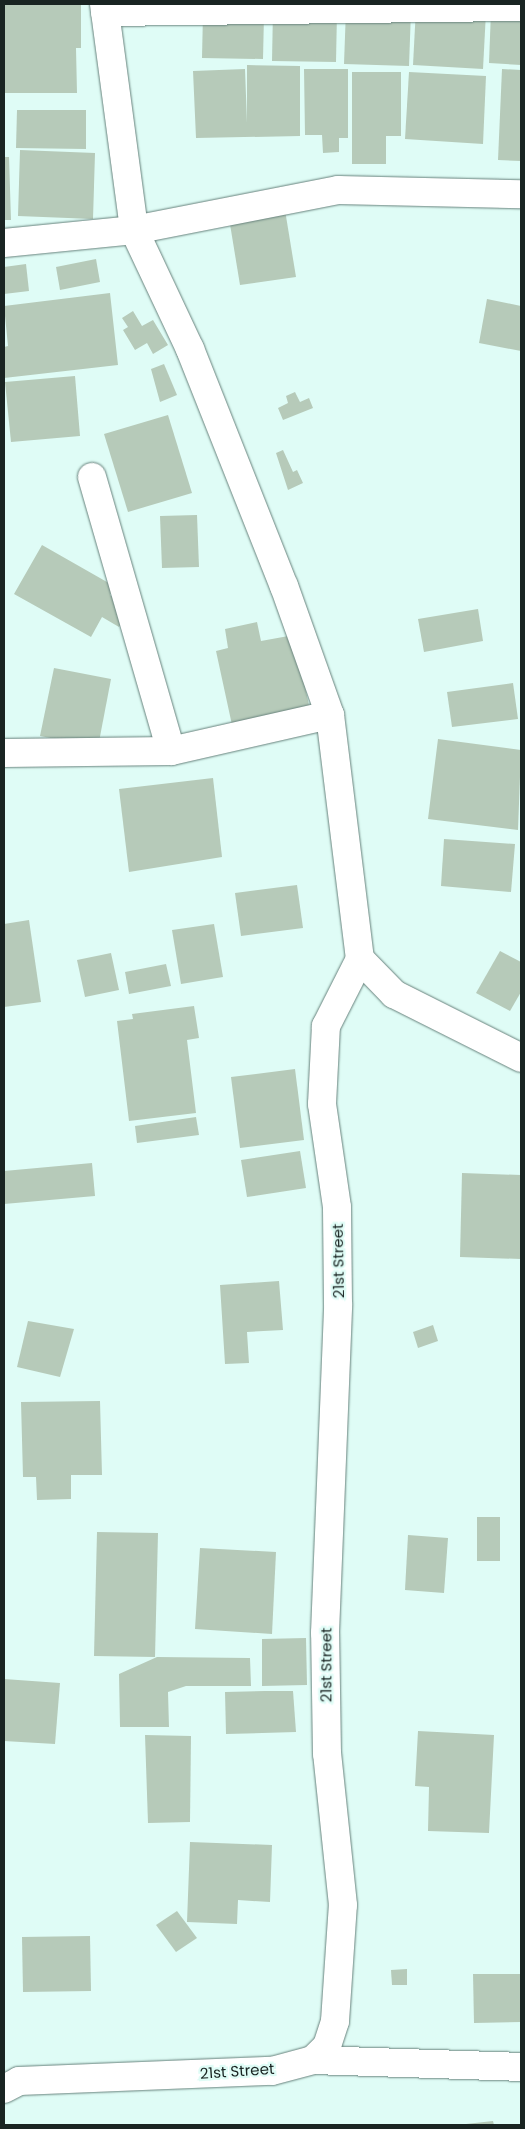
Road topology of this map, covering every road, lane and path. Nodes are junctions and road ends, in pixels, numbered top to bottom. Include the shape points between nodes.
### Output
1 (393, 5) edge
2 (521, 7) edge
3 (105, 8) edge
4 (521, 194) edge
5 (134, 230) junction
6 (4, 243) edge
7 (92, 477) dead end
8 (330, 715) junction
9 (171, 751) junction
10 (4, 753) edge
11 (360, 959) junction
12 (521, 1058) edge
13 (313, 2060) junction
14 (521, 2066) edge
15 (4, 2089) edge

1 - 2 street
1 - 3 street
3 - 5 street
4 - 5 street via 338,190
5 - 6 street
5 - 8 street via 190,349 284,586
7 - 9 street
8 - 9 street
8 - 11 street
9 - 10 street
11 - 12 street via 394,994
11 - 13 street, 21st Street via 326,1026 322,1104 337,1207 338,1304 325,1623 327,1754 343,1905 334,2021 328,2046
13 - 14 street
13 - 15 street, 21st Street via 272,2071 19,2082

